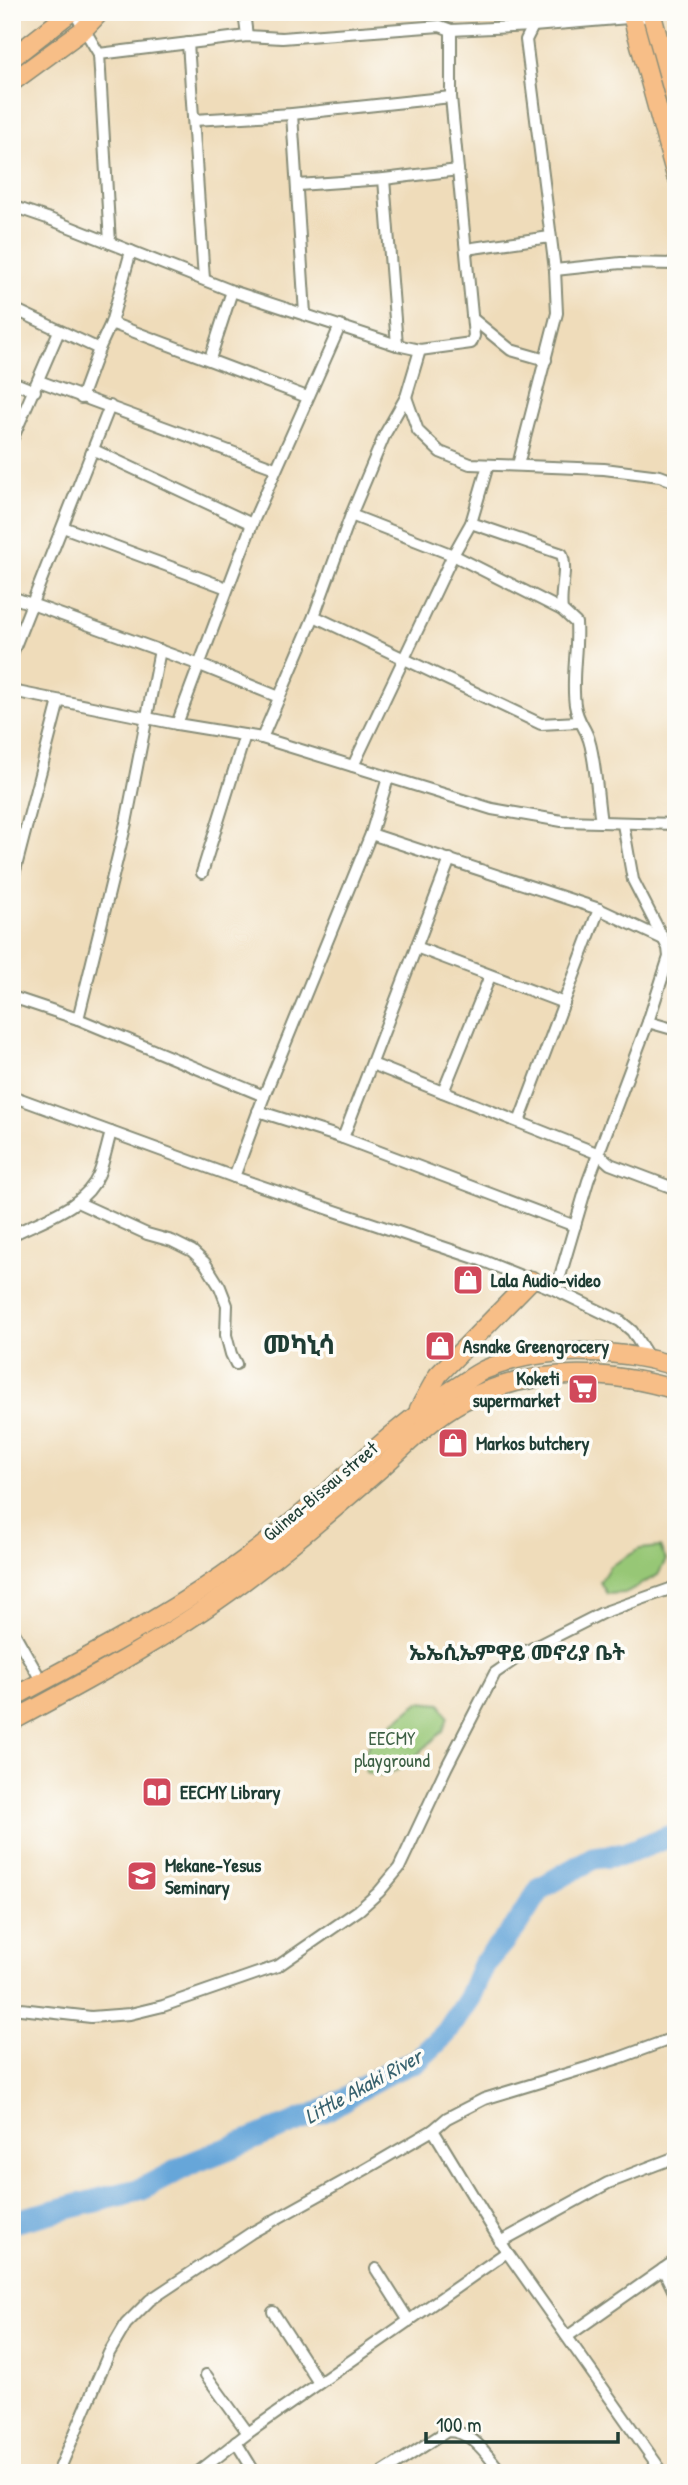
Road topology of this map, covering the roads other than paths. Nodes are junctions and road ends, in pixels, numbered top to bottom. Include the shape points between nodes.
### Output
1 (72, 12) edge
2 (100, 12) edge
3 (244, 12) edge
4 (651, 14) edge
5 (632, 16) edge
6 (533, 26) junction
7 (83, 30) junction
8 (452, 30) junction
9 (247, 36) junction
10 (188, 43) junction
11 (99, 54) junction
12 (12, 58) edge
13 (12, 82) edge
14 (451, 97) junction
15 (676, 102) edge
16 (292, 114) junction
17 (194, 120) junction
18 (458, 170) junction
19 (676, 176) edge
20 (384, 179) junction
21 (298, 185) junction
22 (12, 206) edge
23 (550, 237) junction
24 (110, 243) junction
25 (466, 249) junction
26 (131, 251) junction
27 (676, 264) edge
28 (555, 270) junction
29 (204, 279) junction
30 (232, 291) junction
31 (12, 309) edge
32 (305, 314) junction
33 (473, 319) junction
34 (111, 323) junction
35 (340, 326) junction
36 (59, 331) junction
37 (397, 345) junction
38 (99, 349) junction
39 (420, 350) junction
40 (210, 359) junction
41 (546, 360) junction
42 (12, 382) edge
43 (37, 386) junction
44 (307, 397) junction
45 (406, 397) junction
46 (81, 398) junction
47 (110, 406) junction
48 (12, 440) edge
49 (94, 450) junction
50 (518, 465) junction
51 (488, 466) junction
52 (275, 468) junction
53 (676, 482) edge
54 (351, 515) junction
55 (471, 523) junction
56 (252, 524) junction
57 (63, 527) junction
58 (453, 555) junction
59 (227, 588) junction
60 (12, 597) edge
61 (33, 604) junction
62 (562, 610) junction
63 (314, 616) junction
64 (160, 650) junction
65 (12, 654) edge
66 (404, 659) junction
67 (200, 664) junction
68 (12, 691) edge
69 (279, 697) junction
70 (59, 701) junction
71 (146, 717) junction
72 (579, 722) junction
73 (177, 724) junction
74 (246, 735) junction
75 (261, 738) junction
76 (353, 766) junction
77 (388, 778) junction
78 (601, 822) junction
79 (623, 824) junction
80 (676, 824) edge
81 (371, 834) junction
82 (450, 859) junction
83 (202, 873) dead end
84 (12, 882) edge
85 (599, 909) junction
86 (663, 939) junction
87 (415, 947) junction
88 (491, 976) junction
89 (12, 996) edge
90 (564, 1003) junction
91 (78, 1019) junction
92 (648, 1022) junction
93 (676, 1030) edge
94 (372, 1065) junction
95 (443, 1092) junction
96 (12, 1096) edge
97 (264, 1096) junction
98 (258, 1111) junction
99 (519, 1122) junction
100 (111, 1132) junction
101 (343, 1138) junction
102 (599, 1154) junction
103 (234, 1177) junction
104 (676, 1189) edge
105 (77, 1202) junction
106 (575, 1226) junction
107 (12, 1235) edge
108 (531, 1280) junction
109 (556, 1290) junction
110 (649, 1358) junction
111 (236, 1364) dead end
112 (676, 1366) edge
113 (676, 1390) edge
114 (416, 1414) junction
115 (676, 1586) edge
116 (12, 1629) edge
117 (42, 1682) junction
118 (12, 1698) edge
119 (12, 1721) edge
120 (12, 2008) edge
121 (676, 2037) edge
122 (433, 2130) junction
123 (676, 2157) edge
124 (500, 2242) junction
125 (507, 2252) junction
126 (676, 2260) edge
127 (376, 2269) dead end
128 (663, 2269) junction
129 (676, 2296) edge
130 (273, 2312) dead end
131 (409, 2321) junction
132 (568, 2336) junction
133 (206, 2375) dead end
134 (319, 2383) junction
135 (247, 2433) junction
136 (236, 2442) junction
137 (58, 2473) edge
138 (197, 2473) edge
139 (255, 2473) edge
140 (382, 2473) edge
141 (502, 2473) edge
142 (663, 2473) edge

1 - 7 street
1 - 12 main road
2 - 7 main road
3 - 9 street
4 - 5 street
4 - 15 main road
5 - 6 street
5 - 19 main road
6 - 8 street
6 - 23 street via 526,40
7 - 11 street
7 - 13 main road
8 - 9 street via 440,26 282,38
8 - 14 street
9 - 10 street
10 - 11 street
10 - 17 street
11 - 24 street
14 - 16 street
14 - 18 street
16 - 17 street
16 - 21 street
17 - 29 street
18 - 20 street
18 - 25 street
20 - 21 street
20 - 37 street
21 - 32 street
22 - 24 street
23 - 25 street
23 - 28 street
24 - 26 street
25 - 33 street
26 - 29 street
26 - 34 street
27 - 28 street via 621,263
28 - 41 street via 557,313
29 - 30 street
30 - 32 street
30 - 40 street
31 - 36 street
32 - 35 street
33 - 39 street via 471,343
33 - 41 street via 511,350
34 - 38 street
34 - 40 street
35 - 37 street
35 - 44 street
36 - 38 street
36 - 43 street
37 - 39 street
38 - 46 street
39 - 45 street
40 - 44 street
41 - 50 street
42 - 43 street
43 - 46 street
43 - 48 street
44 - 52 street
45 - 51 street via 418,431 440,452
45 - 54 street
46 - 47 street
47 - 49 street
47 - 52 street
49 - 56 street
49 - 57 street
50 - 51 street
50 - 53 street via 604,469
51 - 55 street
52 - 56 street
54 - 58 street
54 - 63 street
55 - 58 street
55 - 62 street via 562,554
56 - 59 street
57 - 59 street
57 - 61 street
58 - 62 street
58 - 66 street
59 - 67 street
60 - 61 street
61 - 64 street
61 - 65 street
62 - 72 street via 576,623 574,677
63 - 66 street
63 - 69 street
64 - 67 street
64 - 71 street
66 - 72 street via 541,723
66 - 76 street
67 - 69 street
67 - 73 street
68 - 70 street
69 - 75 street
70 - 71 street
70 - 84 street
71 - 73 street
71 - 91 street via 126,823
72 - 78 street via 589,739
73 - 74 street
74 - 75 street
74 - 83 street
75 - 76 street
76 - 77 street
77 - 78 street via 492,809 562,821
77 - 81 street
78 - 79 street
79 - 80 street
79 - 86 street via 633,880
81 - 82 street
81 - 97 street
82 - 85 street
82 - 87 street
85 - 86 street
85 - 90 street
86 - 92 street via 669,957
87 - 88 street
87 - 94 street
88 - 90 street
88 - 95 street
89 - 91 street
90 - 99 street
91 - 97 street
92 - 93 street
92 - 102 street
94 - 95 street
94 - 101 street
95 - 99 street
96 - 100 street
97 - 98 street
98 - 101 street
98 - 103 street
99 - 102 street
100 - 103 street
100 - 105 street via 98,1175
101 - 106 street
102 - 104 street via 610,1164
102 - 106 street
103 - 108 street
105 - 107 street
105 - 111 street via 172,1241 205,1263 228,1305 226,1335
106 - 109 street
108 - 109 street
108 - 114 main road via 438,1375
109 - 110 street via 620,1321
110 - 112 main road
110 - 114 main road via 595,1352 514,1360 482,1371
113 - 119 main road, Guinea-Bissau street via 599,1374 553,1375 471,1396 216,1601 172,1631
114 - 117 main road via 244,1560 166,1612
115 - 120 street via 602,1614 527,1651 495,1673 399,1868 359,1910 278,1966 130,2014 91,2017
116 - 117 street
117 - 118 main road
121 - 122 street via 484,2099
122 - 124 street
122 - 137 street via 251,2233 150,2300 126,2324 109,2353
123 - 124 street via 608,2183
124 - 125 street
125 - 131 street
125 - 132 street
126 - 128 street
127 - 131 street
128 - 129 street
128 - 132 street
130 - 134 street
131 - 134 street
132 - 142 street
133 - 135 street
134 - 135 street
135 - 136 street
136 - 138 street
136 - 139 street
140 - 141 street via 447,2431 475,2441

